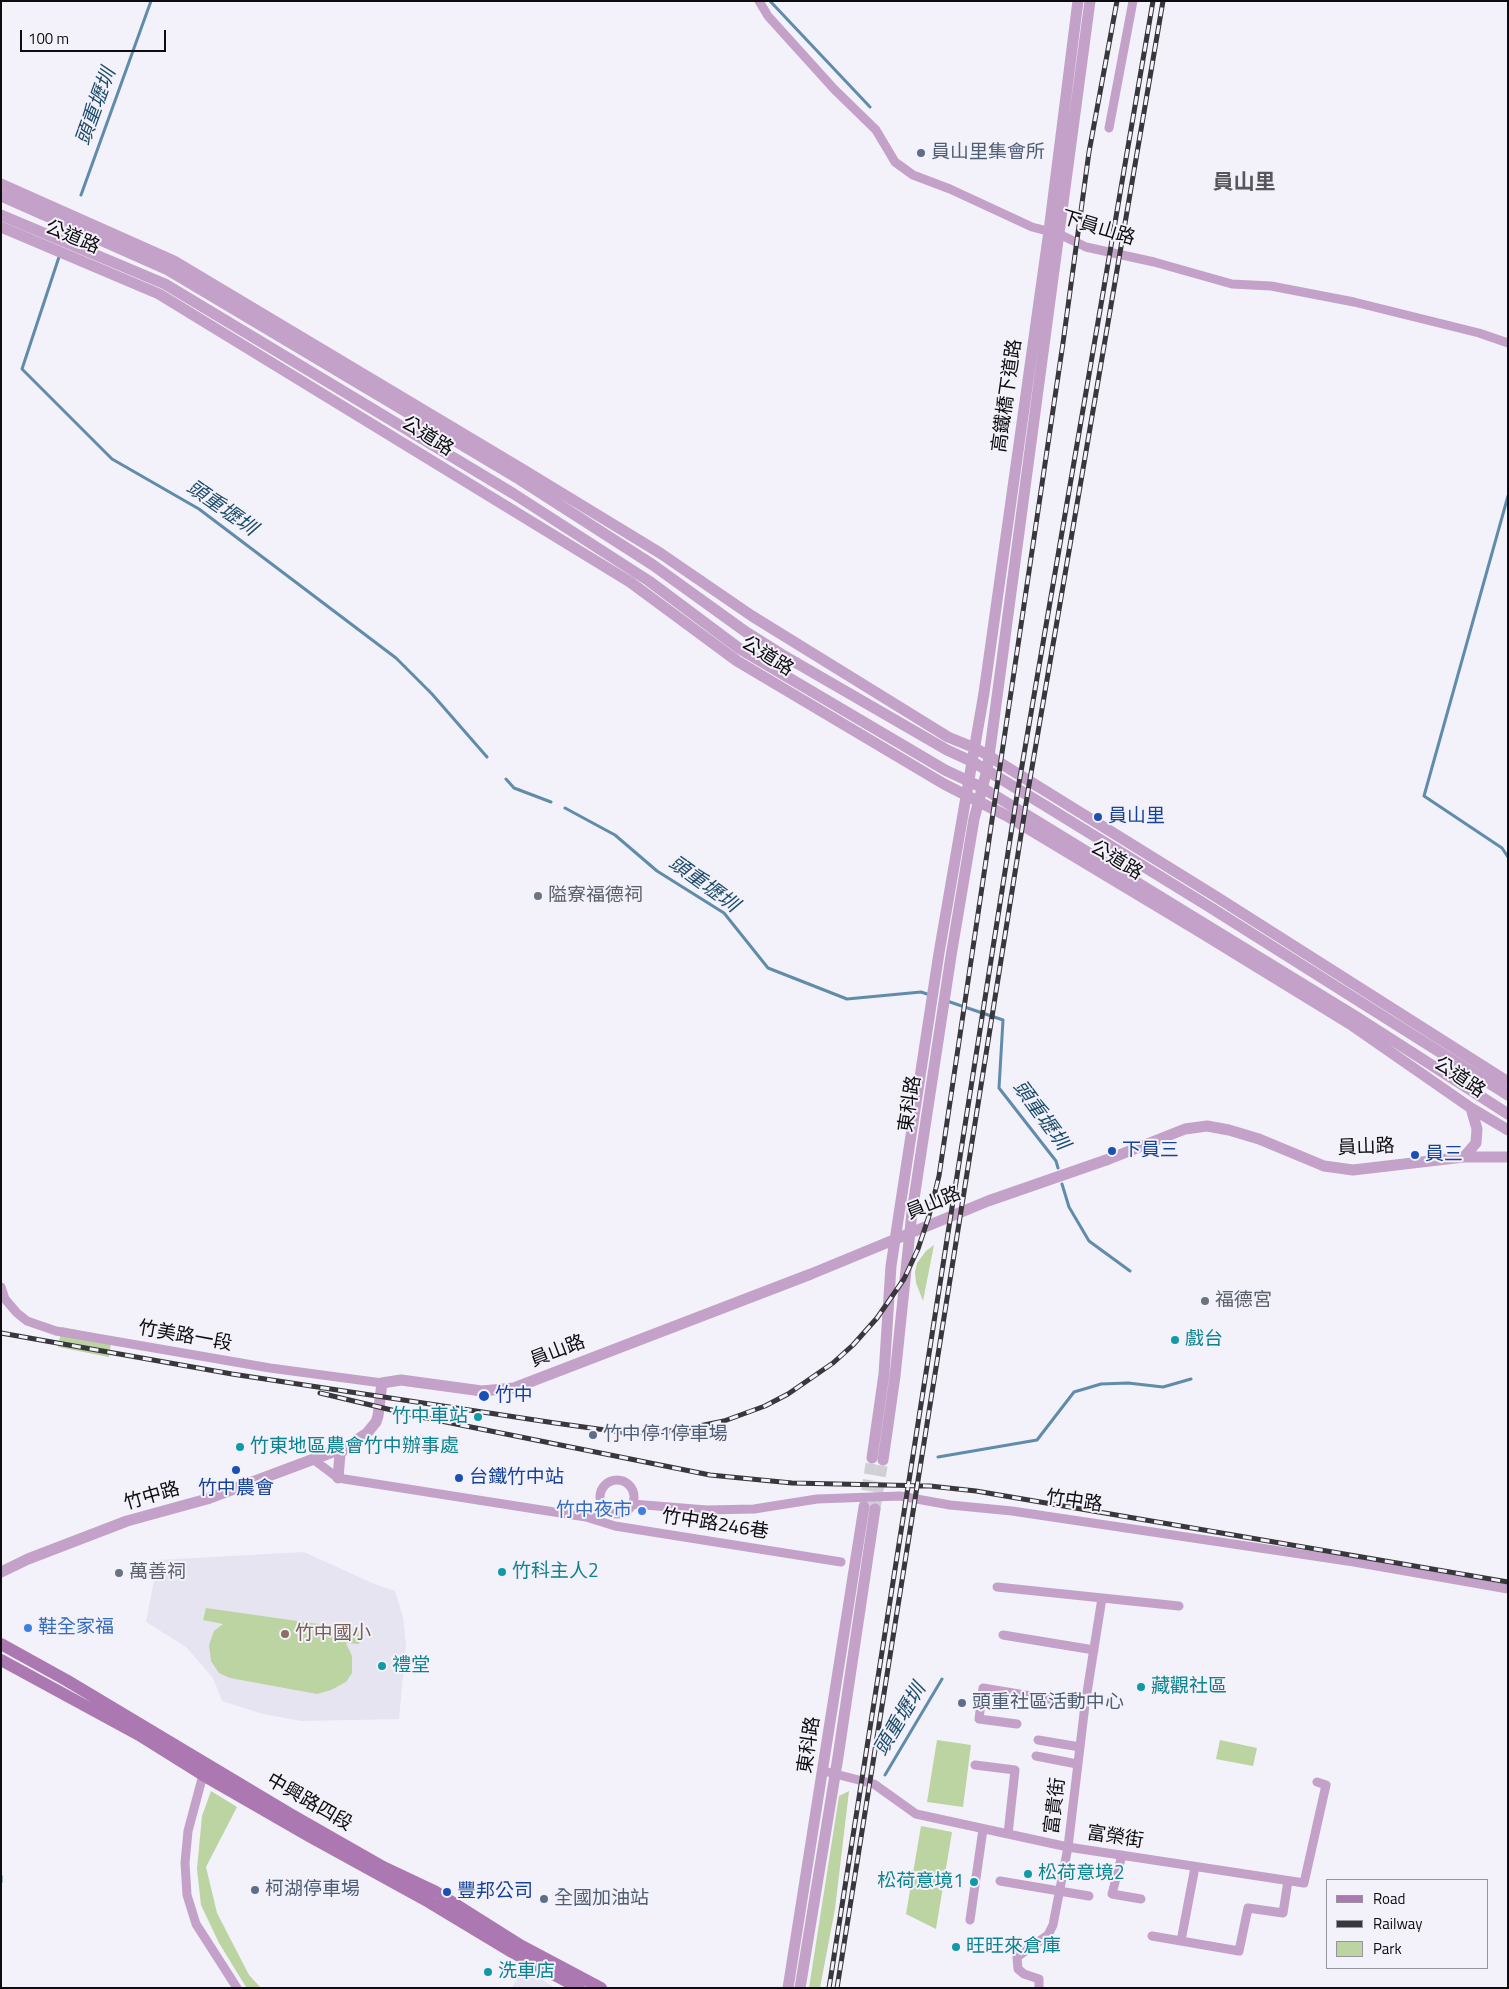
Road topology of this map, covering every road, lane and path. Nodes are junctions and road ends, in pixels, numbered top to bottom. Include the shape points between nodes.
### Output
1 (759, 1) edge
2 (1078, 1) edge
3 (1090, 1) edge
4 (1133, 1) edge
5 (1109, 128) dead end
6 (1, 184) edge
7 (1, 196) edge
8 (1, 215) edge
9 (1, 227) edge
10 (1054, 233) junction
11 (1508, 343) edge
12 (975, 748) junction
13 (989, 756) junction
14 (973, 762) junction
15 (986, 770) junction
16 (969, 782) junction
17 (981, 787) junction
18 (1046, 792) junction
19 (972, 798) junction
20 (1044, 805) junction
21 (1039, 829) junction
22 (936, 1016) junction
23 (1353, 1020) junction
24 (1508, 1082) edge
25 (1508, 1095) edge
26 (1471, 1108) junction
27 (1508, 1114) edge
28 (1508, 1130) edge
29 (1464, 1157) junction
30 (1508, 1157) edge
31 (909, 1233) junction
32 (895, 1240) junction
33 (1, 1287) edge
34 (382, 1383) junction
35 (346, 1447) junction
36 (314, 1460) junction
37 (338, 1478) junction
38 (632, 1504) junction
39 (870, 1508) tunnel mouth
40 (604, 1509) junction
41 (586, 1517) junction
42 (841, 1562) dead end
43 (1, 1572) edge
44 (997, 1588) dead end
45 (1508, 1589) edge
46 (1102, 1598) junction
47 (1179, 1606) dead end
48 (1003, 1635) dead end
49 (1, 1644) edge
50 (1094, 1650) junction
51 (1, 1660) edge
52 (1085, 1705) junction
53 (1017, 1724) dead end
54 (1038, 1740) dead end
55 (1080, 1747) junction
56 (1036, 1756) dead end
57 (1077, 1764) junction
58 (975, 1765) dead end
59 (206, 1771) junction
60 (829, 1772) junction
61 (1316, 1782) dead end
62 (983, 1829) junction
63 (1008, 1834) junction
64 (1068, 1847) junction
65 (1122, 1855) junction
66 (1195, 1866) junction
67 (1000, 1881) dead end
68 (1288, 1881) junction
69 (1058, 1890) junction
70 (1089, 1896) dead end
71 (1140, 1899) dead end
72 (970, 1920) dead end
73 (1152, 1936) dead end
74 (1181, 1941) junction
75 (237, 1988) edge
76 (579, 1988) edge
77 (601, 1988) edge
78 (788, 1988) edge
79 (800, 1988) edge
80 (1039, 1988) edge

1 - 10 street, 下員山路 via 768,16 834,90 876,130 895,162 903,169
2 - 10 street, 高鐵橋下道路
3 - 10 street, 高鐵橋下道路
4 - 5 street
6 - 12 street, 公道路 via 174,261 660,553 752,616 948,737
7 - 14 street, 公道路 via 168,270 519,479 654,565 780,654
8 - 16 street, 公道路 via 165,284 522,499 649,580 740,648
9 - 19 street, 公道路 via 159,294 630,582 737,661
10 - 11 street, 下員山路 via 1086,247 1232,284 1271,286 1354,302 1470,330
10 - 12 street, 高鐵橋下道路
10 - 13 street, 高鐵橋下道路
12 - 13 street, 公道路
12 - 14 street, 高鐵橋下道路
13 - 15 street, 東科路
13 - 18 street, 公道路
14 - 15 street, 公道路
14 - 16 street, 高鐵橋下道路
15 - 17 street, 東科路
15 - 20 street, 公道路
16 - 17 street, 公道路
16 - 19 street, 高鐵橋下道路
17 - 19 street, 東科路
17 - 21 street, 公道路
18 - 20 street
18 - 24 street, 公道路
19 - 21 street, 公道路
19 - 22 street, 東科路
20 - 25 street, 公道路
21 - 23 street, 公道路
22 - 31 street, 東科路
22 - 32 street, 東科路
23 - 26 street, 公道路
23 - 27 street, 公道路
26 - 28 street, 公道路
26 - 29 street via 1477,1129 1476,1142
29 - 30 street, 員山路
29 - 31 street, 員山路 via 1353,1170 1324,1166 1229,1130 1207,1126 1185,1129
31 - 32 street, 員山路
31 - 32 street, 東科路 via 895,1376 877,1459
32 - 34 street, 員山路 via 514,1388 482,1391 406,1380
33 - 34 street, 竹美路一段 via 5,1298 22,1317 56,1331 270,1368
34 - 35 street, 竹中路 via 376,1422 367,1433
35 - 36 street, 竹中路
35 - 37 street via 340,1454
36 - 37 street
36 - 43 street, 竹中路 via 207,1499 127,1521
37 - 41 street
38 - 40 street via 619,1514
38 - 40 street via 631,1489 623,1482 613,1481 601,1491
38 - 45 street, 竹中路 via 706,1510 754,1509 817,1499 900,1496 1354,1562
39 - 60 street, 東科路
40 - 41 street
41 - 42 street, 竹中路246巷 via 615,1526
44 - 46 street
46 - 47 street
46 - 50 street, 富貴街
48 - 50 street
49 - 59 main road, 中興路四段 via 66,1680
50 - 52 street, 富貴街
51 - 59 main road, 中興路四段
52 - 53 street via 983,1688 979,1719
52 - 55 street, 富貴街
54 - 55 street
55 - 57 street, 富貴街
56 - 57 street
57 - 64 street, 富貴街
58 - 63 street via 1015,1770
59 - 75 street via 188,1831 187,1895 196,1924
59 - 76 main road, 中興路四段 via 512,1952
59 - 77 main road, 中興路四段 via 436,1892 520,1944
60 - 62 street, 富榮街 via 874,1784 916,1814
60 - 78 street, 東科路
60 - 79 street, 東科路
61 - 68 street, 富榮街 via 1326,1785 1304,1883
62 - 63 street, 富榮街
62 - 72 street
63 - 64 street, 富榮街
64 - 65 street, 富榮街
64 - 69 street, 富貴街
65 - 66 street, 富榮街
65 - 71 street via 1112,1894
66 - 68 street, 富榮街
66 - 74 street
67 - 69 street
68 - 74 street via 1283,1913 1248,1908 1239,1951
69 - 70 street
69 - 80 street, 富貴街 via 1053,1925 1048,1935 1017,1957 1018,1968 1024,1974 1040,1979
73 - 74 street

